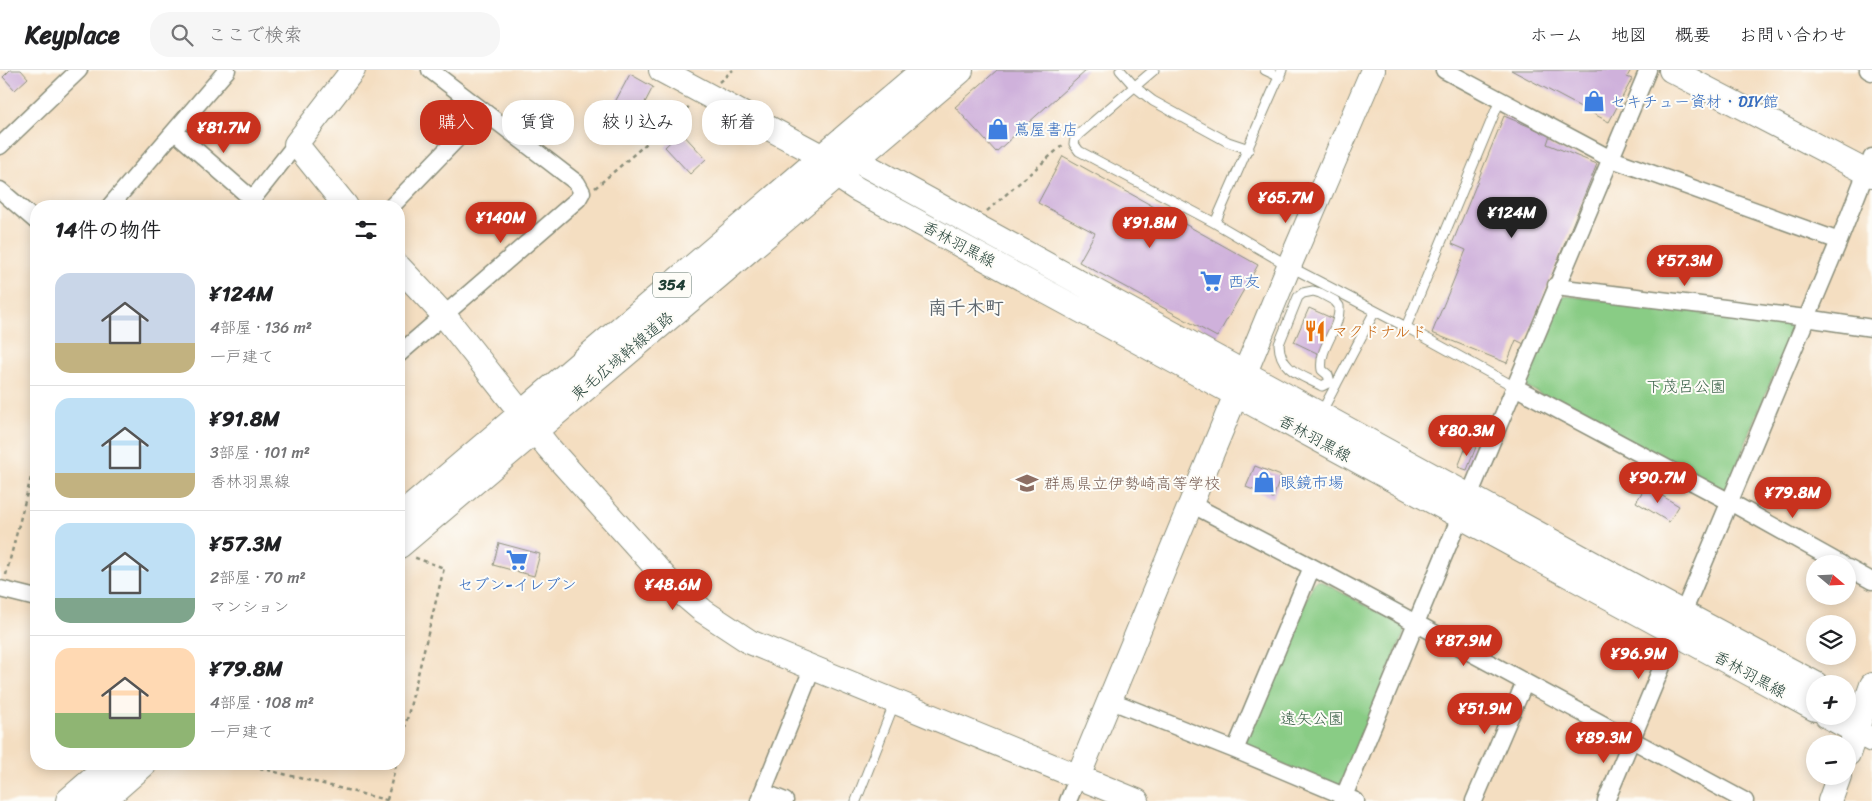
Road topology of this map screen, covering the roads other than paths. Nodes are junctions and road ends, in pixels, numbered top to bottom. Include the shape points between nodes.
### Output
1 (80, 70) edge
2 (227, 70) edge
3 (353, 70) edge
4 (430, 70) edge
5 (661, 70) edge
6 (926, 70) edge
7 (959, 70) edge
8 (1120, 70) edge
9 (1154, 70) edge
10 (1266, 70) edge
11 (1372, 70) edge
12 (1444, 70) edge
13 (1648, 70) edge
14 (1671, 70) edge
15 (1868, 70) edge
16 (1872, 72) edge
17 (1281, 73) edge
18 (1135, 87) junction
19 (468, 100) edge
20 (1500, 100) junction
21 (492, 119) edge
22 (175, 132) junction
23 (296, 144) junction
24 (451, 145) edge
25 (0, 146) edge
26 (1249, 149) junction
27 (1610, 158) junction
28 (837, 164) junction
29 (1870, 168) edge
30 (0, 190) edge
31 (115, 200) edge
32 (246, 200) edge
33 (251, 200) edge
34 (341, 200) edge
35 (398, 200) edge
36 (30, 216) edge
37 (1215, 223) junction
38 (1839, 241) junction
39 (1289, 266) junction
40 (405, 273) edge
41 (1556, 285) junction
42 (1375, 311) junction
43 (443, 314) junction
44 (1806, 318) junction
45 (1406, 327) junction
46 (1872, 328) edge
47 (405, 349) edge
48 (1240, 384) junction
49 (1333, 384) junction
50 (1515, 387) junction
51 (1320, 415) junction
52 (528, 422) junction
53 (1730, 502) junction
54 (1191, 504) junction
55 (1464, 506) junction
56 (405, 515) edge
57 (405, 547) edge
58 (1824, 555) edge
59 (1312, 567) junction
60 (1856, 572) edge
61 (1872, 581) edge
62 (1, 590) edge
63 (30, 597) edge
64 (1680, 623) junction
65 (1417, 625) junction
66 (812, 668) junction
67 (1806, 680) edge
68 (1525, 682) junction
69 (1872, 686) edge
70 (1109, 700) junction
71 (895, 702) junction
72 (1806, 704) edge
73 (1861, 707) edge
74 (1844, 725) edge
75 (1864, 736) edge
76 (1632, 740) junction
77 (1235, 750) junction
78 (106, 770) edge
79 (135, 770) edge
80 (1078, 777) junction
81 (1836, 785) edge
82 (761, 796) edge
83 (1348, 799) edge
84 (70, 801) edge
85 (100, 801) edge
86 (785, 801) edge
87 (856, 801) edge
88 (1068, 801) edge
89 (1137, 801) edge
90 (1474, 801) edge
91 (1606, 801) edge
92 (1745, 801) edge
93 (1830, 801) edge

1 - 25 street
2 - 22 street
3 - 23 street
4 - 19 street
5 - 28 street, 香林羽黒線
6 - 28 highway, 東毛広域幹線道路 / 354
7 - 28 highway, 東毛広域幹線道路 / 354
8 - 18 lane
9 - 18 lane
10 - 17 lane
11 - 39 street
12 - 20 street
13 - 27 street
14 - 29 street
15 - 16 street
17 - 26 lane
18 - 26 lane via 1228,142
18 - 37 lane via 1078,134 1075,147
20 - 27 street
20 - 45 lane
21 - 43 street via 577,183 582,192 578,199
22 - 31 street
22 - 32 street
23 - 33 street
23 - 34 street
24 - 35 street
26 - 37 lane
27 - 38 street
27 - 41 street
28 - 48 street, 香林羽黒線
28 - 52 highway, 東毛広域幹線道路 / 354
29 - 38 street
30 - 36 street
37 - 39 lane
38 - 44 street
39 - 42 lane
39 - 48 street
40 - 43 street
41 - 44 street
41 - 50 street
42 - 45 lane
42 - 49 lane
43 - 47 street
43 - 52 street
44 - 46 street
44 - 53 street
45 - 50 lane
48 - 51 street, 香林羽黒線
48 - 54 street
48 - 55 street, 香林羽黒線
49 - 49 lane via 1322,386 1286,367 1280,352 1279,344 1298,297 1308,291 1320,293 1339,306 1338,318 1321,362 1322,370
49 - 51 lane
50 - 53 street
50 - 55 street
51 - 55 street, 香林羽黒線
52 - 56 highway, 東毛広域幹線道路 / 354
52 - 57 highway, 東毛広域幹線道路 / 354
52 - 66 street via 670,583 703,611 750,642
53 - 58 street
53 - 64 street
54 - 59 street
54 - 70 street
55 - 64 street, 香林羽黒線
55 - 65 street
59 - 65 street
59 - 77 street
60 - 61 street
62 - 63 street
64 - 67 street, 香林羽黒線
64 - 72 street, 香林羽黒線
64 - 76 street
65 - 68 street
65 - 83 street
66 - 71 street
66 - 82 street
68 - 76 street
68 - 90 street
69 - 73 street
70 - 77 street
70 - 80 street
71 - 80 street
71 - 87 lane
73 - 75 street
74 - 75 street
76 - 91 street
76 - 92 street
77 - 83 street
78 - 84 highway
79 - 85 highway
80 - 88 street
80 - 89 street
81 - 93 street
82 - 86 street

